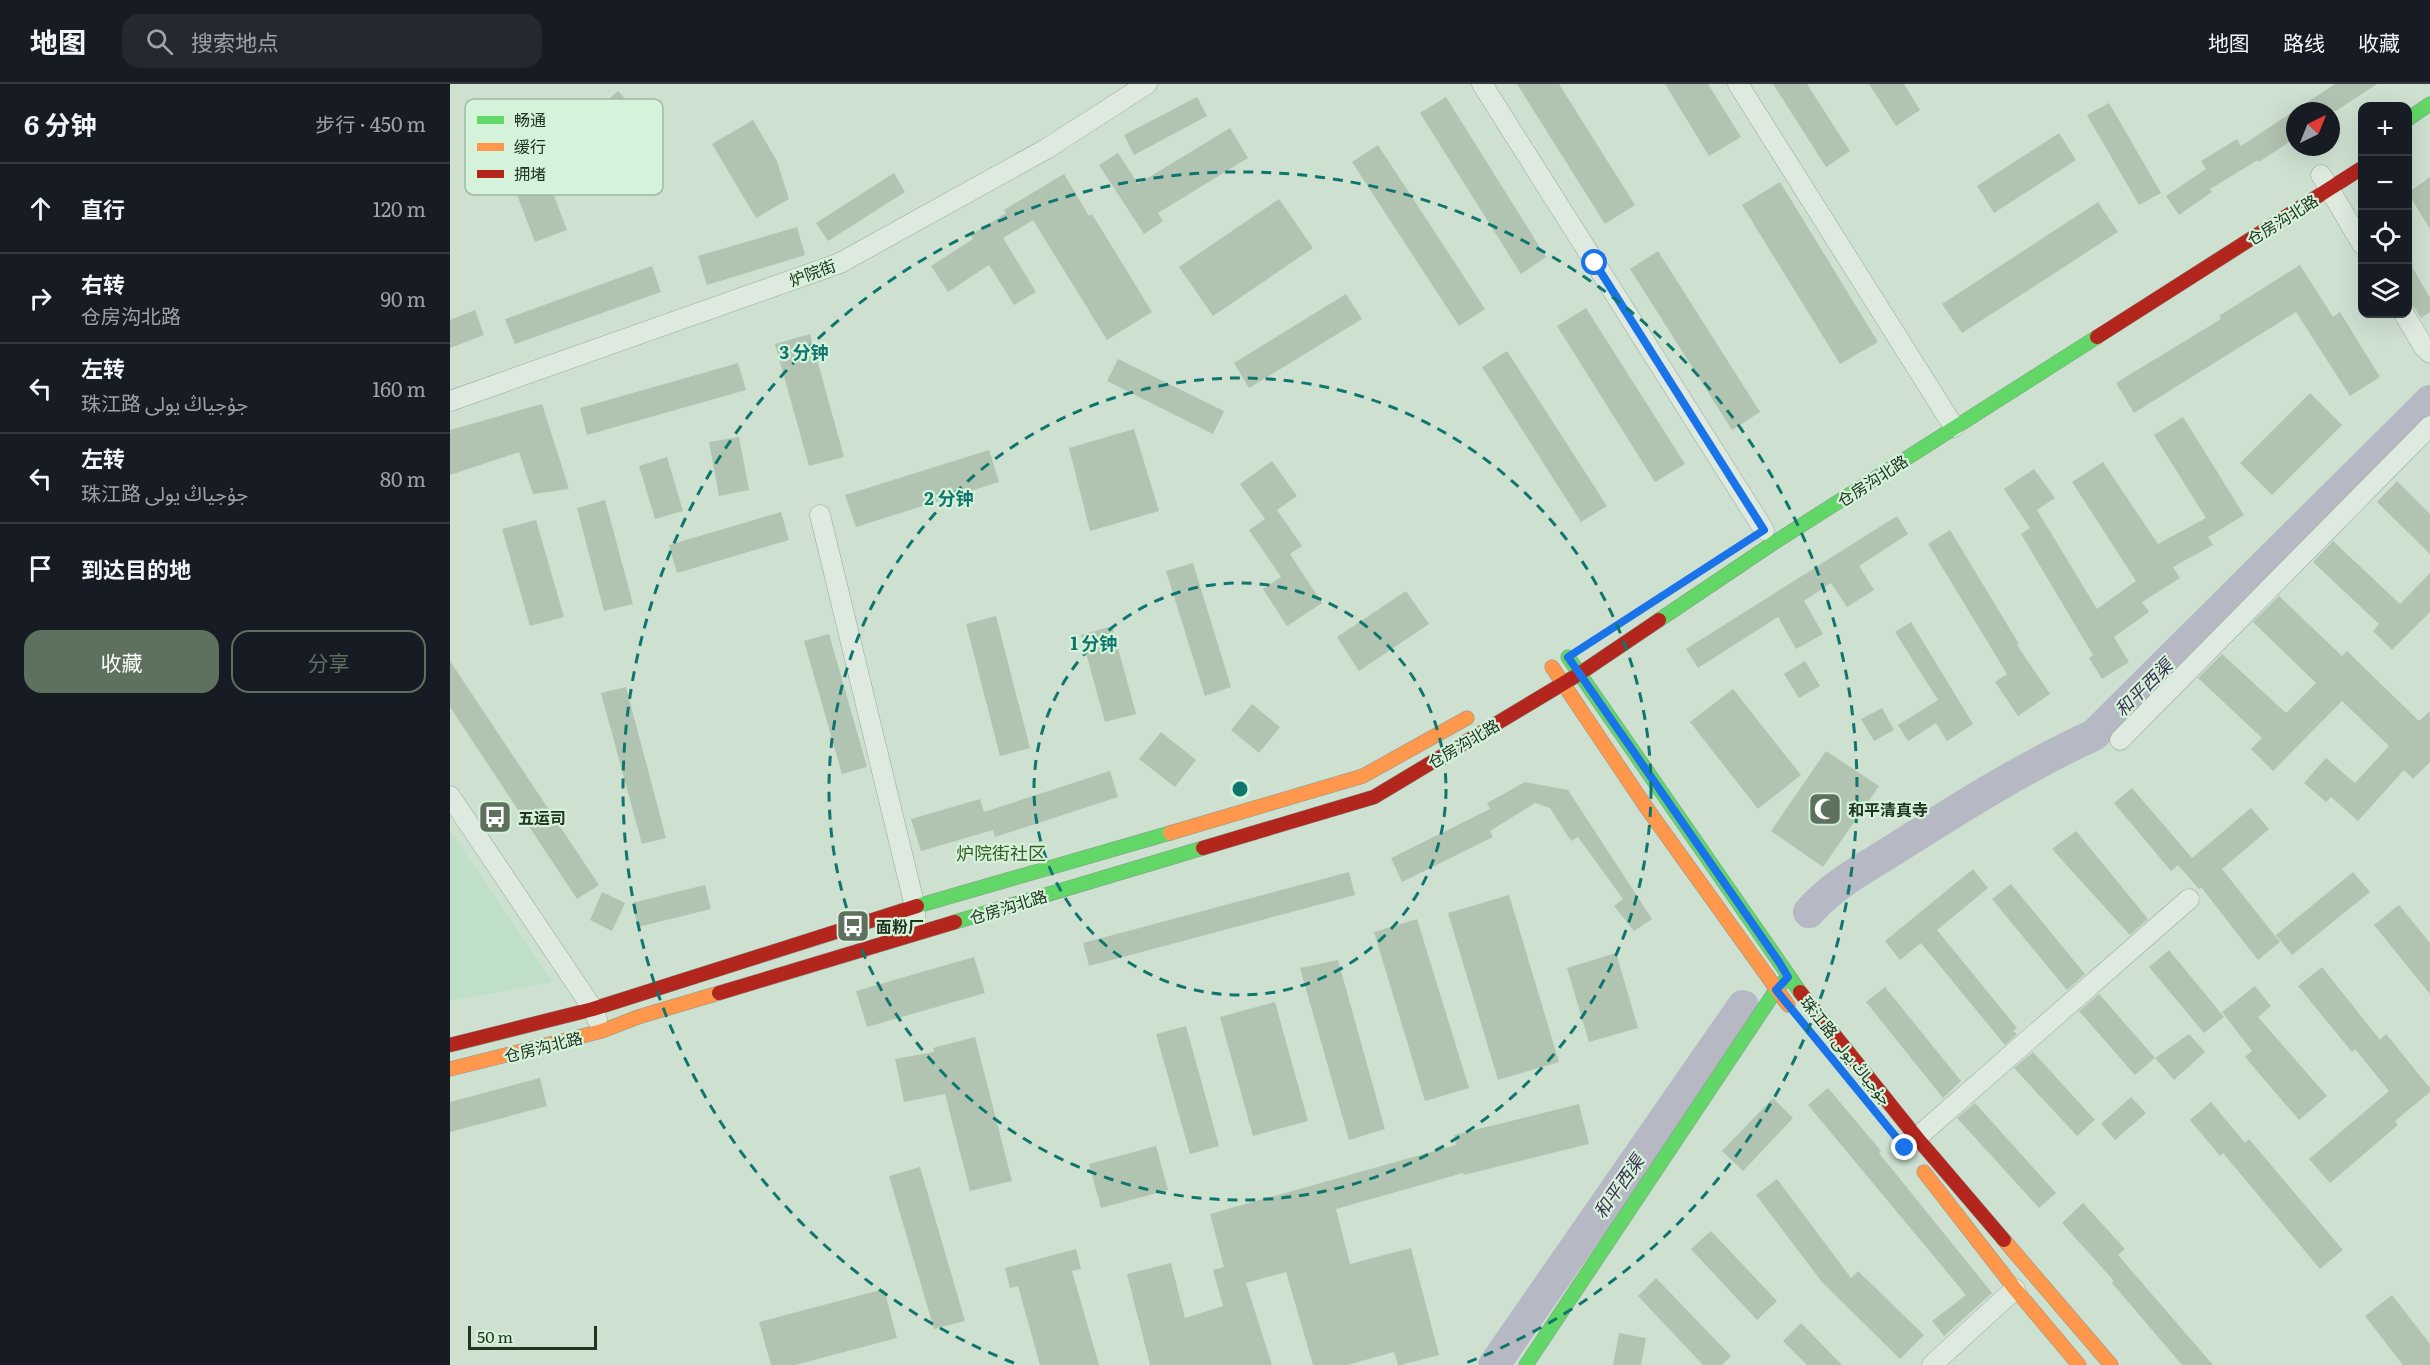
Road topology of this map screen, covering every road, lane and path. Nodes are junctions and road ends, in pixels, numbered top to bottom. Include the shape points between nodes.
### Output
1 (1147, 84) edge
2 (1482, 84) edge
3 (1738, 84) edge
4 (2430, 104) edge
5 (2412, 116) edge
6 (2358, 169) edge
7 (2323, 179) junction
8 (2358, 237) edge
9 (2406, 318) edge
10 (2430, 353) edge
11 (450, 401) edge
12 (1948, 417) junction
13 (2430, 426) edge
14 (820, 515) dead end
15 (1764, 530) dead end
16 (1579, 674) junction
17 (1563, 684) junction
18 (1483, 710) dead end
19 (2120, 740) dead end
20 (450, 796) edge
21 (2189, 899) dead end
22 (915, 908) junction
23 (914, 935) junction
24 (1788, 977) junction
25 (1776, 990) junction
26 (593, 1009) junction
27 (1798, 1018) dead end
28 (602, 1031) junction
29 (450, 1045) edge
30 (450, 1069) edge
31 (1906, 1141) junction
32 (2015, 1288) junction
33 (1526, 1365) edge
34 (1932, 1365) edge
35 (2079, 1365) edge
36 (2111, 1365) edge

1 - 11 street, 炉院街 via 1046,149 840,262
2 - 15 street
3 - 12 street
4 - 5 main road
6 - 7 main road, 仓房沟北路
7 - 8 street
7 - 12 main road, 仓房沟北路
9 - 10 street
12 - 16 main road, 仓房沟北路 via 1752,558
13 - 19 street
14 - 22 street
16 - 17 main road, 仓房沟北路
16 - 17 main road, 珠江路 جۇجياڭ يولى via 1573,654 1547,670
16 - 24 main road, 珠江路 جۇجياڭ يولى
17 - 23 main road, 仓房沟北路 via 1374,797
17 - 25 main road, 珠江路 جۇجياڭ يولى
18 - 22 main road, 仓房沟北路 via 1363,776
20 - 26 street
21 - 31 street
22 - 23 street
22 - 26 main road, 仓房沟北路
23 - 28 main road, 仓房沟北路
24 - 25 main road
24 - 31 main road, 珠江路 جۇجياڭ يولى
25 - 27 main road, 珠江路 جۇجياڭ يولى
25 - 33 main road
26 - 28 street
26 - 29 main road, 仓房沟北路
28 - 30 main road, 仓房沟北路
31 - 32 main road, 珠江路 جۇجياڭ يولى
31 - 36 main road, 珠江路 جۇجياڭ يولى
32 - 34 street
32 - 35 main road, 珠江路 جۇجياڭ يولى

